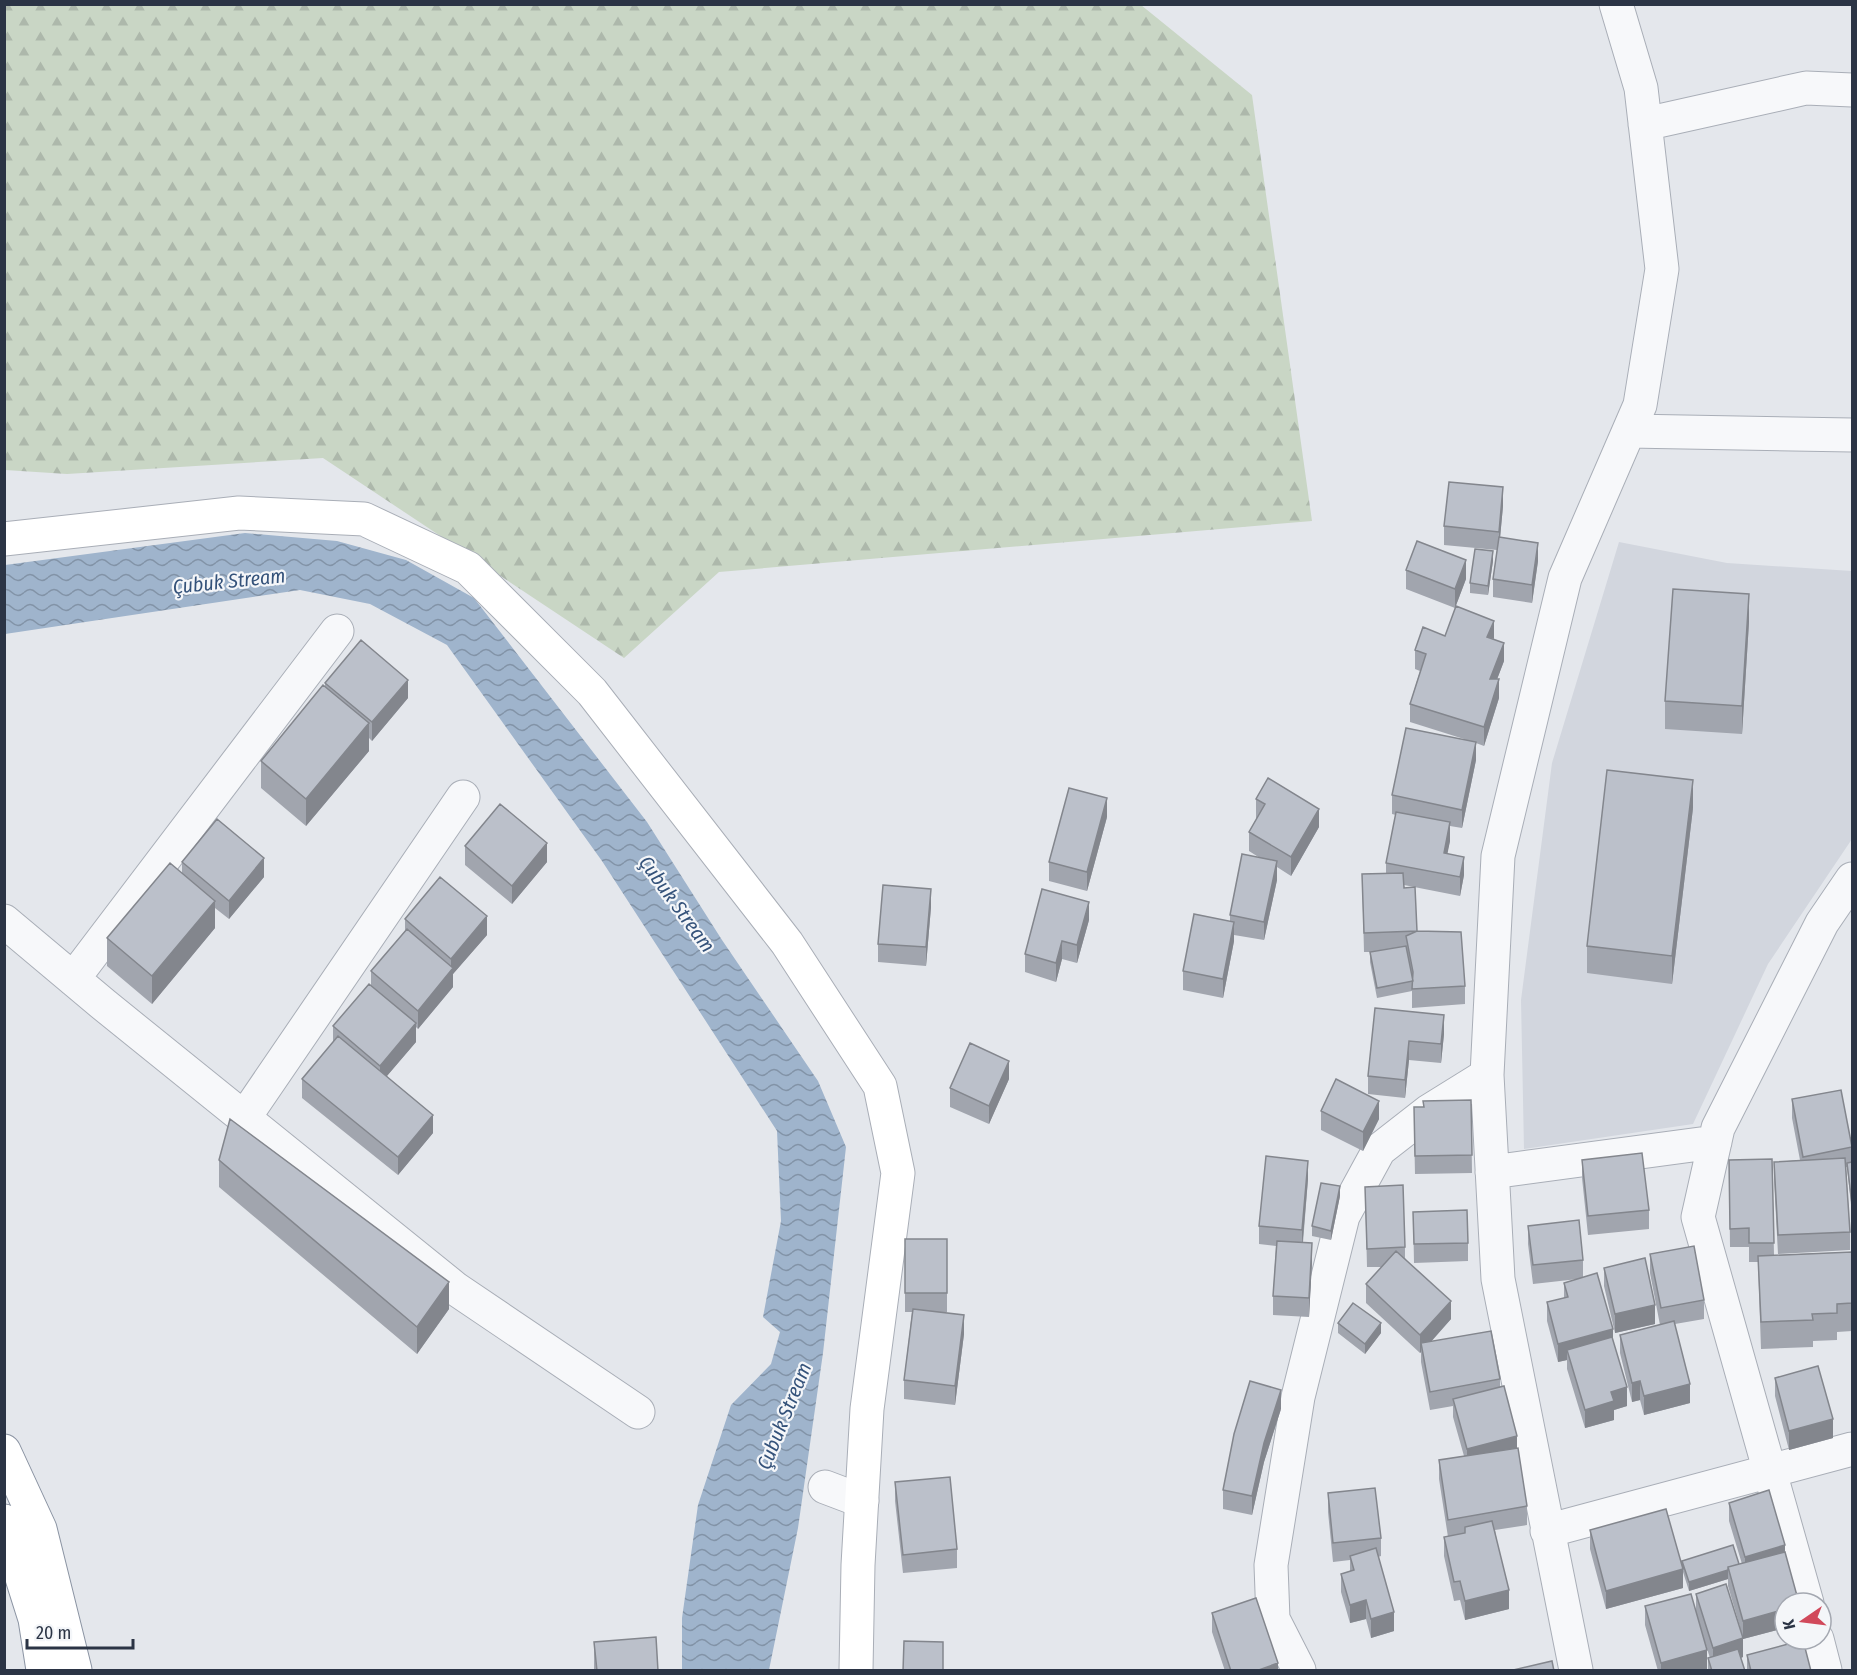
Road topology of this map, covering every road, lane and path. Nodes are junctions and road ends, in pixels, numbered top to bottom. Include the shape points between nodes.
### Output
1 (1616, 4) edge
2 (1852, 90) edge
3 (1645, 124) junction
4 (1629, 431) junction
5 (1852, 435) edge
6 (4, 539) edge
7 (337, 631) dead end
8 (463, 797) dead end
9 (1852, 879) edge
10 (4, 921) edge
11 (73, 979) junction
12 (1487, 1075) junction
13 (244, 1118) junction
14 (1715, 1142) junction
15 (1492, 1172) junction
16 (638, 1412) dead end
17 (1852, 1449) edge
18 (4, 1451) edge
19 (1770, 1470) junction
20 (825, 1487) dead end
21 (862, 1501) junction
22 (4, 1521) edge
23 (1547, 1531) junction
24 (1804, 1591) edge
25 (1820, 1651) edge
26 (43, 1671) edge
27 (75, 1671) edge
28 (856, 1671) edge
29 (1299, 1671) edge
30 (1576, 1671) edge
31 (1825, 1671) edge

1 - 3 street via 1641,88
2 - 3 street via 1806,88
3 - 4 street via 1662,269 1640,405
4 - 5 street
4 - 12 street via 1564,578 1498,856
6 - 21 main road via 239,513 364,519 468,568 592,692 787,943 880,1086 898,1173 867,1409
7 - 11 street
8 - 13 street
9 - 14 street via 1822,923 1718,1128
10 - 11 street
11 - 13 street
12 - 15 street
12 - 29 street via 1429,1111 1379,1150 1343,1216 1298,1397 1271,1565 1273,1619
13 - 16 street via 456,1289
14 - 15 street
14 - 19 street via 1698,1217
15 - 23 street via 1498,1279
17 - 19 street
18 - 27 main road via 40,1529
19 - 23 street
19 - 24 street
20 - 21 street
21 - 28 main road
22 - 26 main road via 35,1619
23 - 30 street
25 - 31 street

